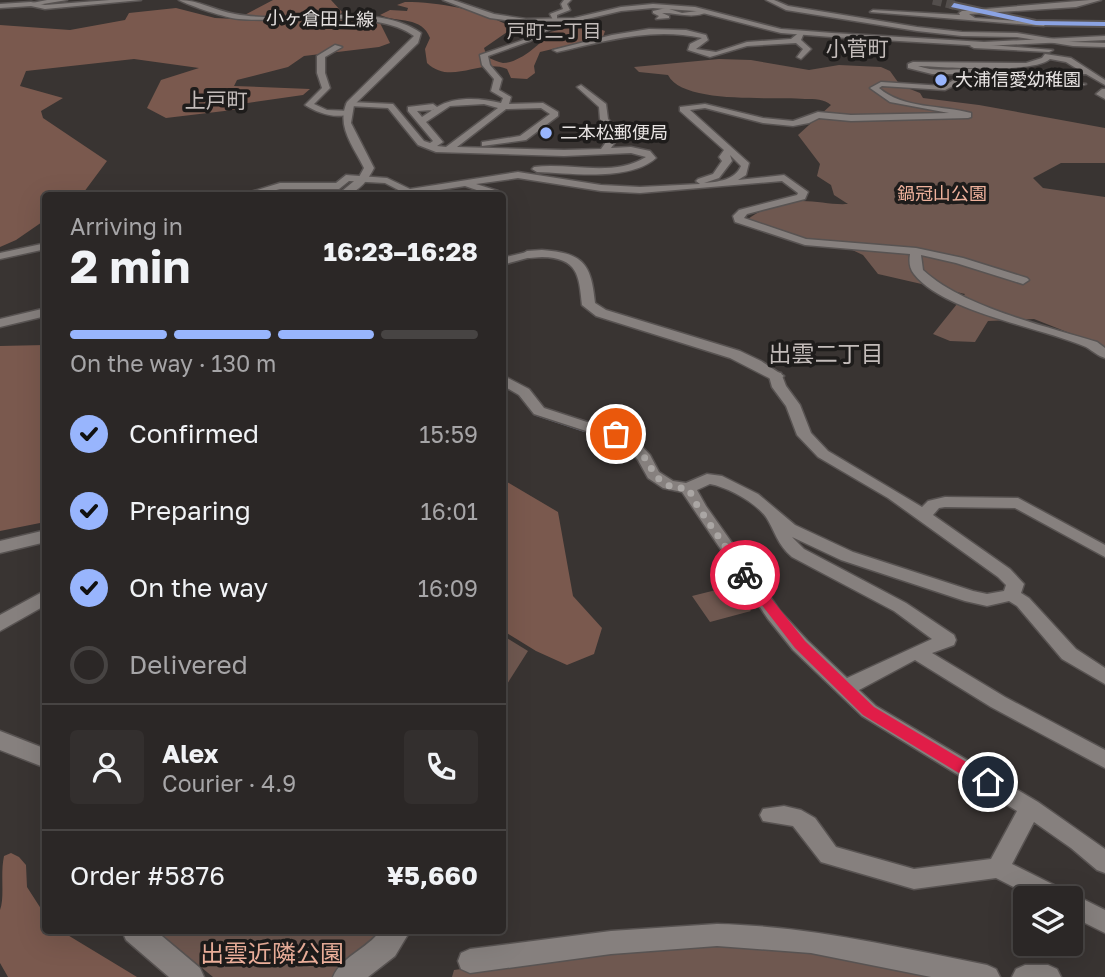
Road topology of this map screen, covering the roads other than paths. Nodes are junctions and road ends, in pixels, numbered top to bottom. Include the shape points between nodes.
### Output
1 (64, 0) edge
2 (138, 0) edge
3 (181, 0) edge
4 (446, 0) edge
5 (568, 0) edge
6 (769, 0) edge
7 (1098, 0) edge
8 (31, 4) junction
9 (696, 5) edge
10 (954, 5) dead end
11 (0, 6) edge
12 (980, 11) junction
13 (705, 12) junction
14 (809, 12) junction
15 (851, 12) junction
16 (825, 15) junction
17 (840, 17) junction
18 (965, 17) junction
19 (658, 18) dead end
20 (922, 23) dead end
21 (1044, 24) junction
22 (1105, 24) edge
23 (799, 36) junction
24 (1105, 38) edge
25 (1061, 42) junction
26 (974, 44) junction
27 (1105, 46) edge
28 (338, 47) dead end
29 (557, 50) dead end
30 (1048, 56) junction
31 (801, 57) dead end
32 (1087, 72) junction
33 (1105, 83) edge
34 (1082, 84) dead end
35 (581, 87) dead end
36 (922, 88) junction
37 (1105, 91) edge
38 (941, 97) dead end
39 (1105, 97) edge
40 (431, 102) dead end
41 (504, 107) junction
42 (348, 108) junction
43 (421, 121) junction
44 (533, 140) junction
45 (430, 147) junction
46 (564, 149) dead end
47 (729, 149) junction
48 (447, 150) junction
49 (464, 150) junction
50 (602, 153) junction
51 (363, 179) junction
52 (488, 180) junction
53 (464, 184) junction
54 (719, 185) junction
55 (675, 189) junction
56 (258, 192) edge
57 (347, 192) edge
58 (405, 192) edge
59 (418, 192) edge
60 (491, 192) edge
61 (42, 247) edge
62 (916, 251) junction
63 (527, 255) joint
64 (0, 256) edge
65 (506, 261) edge
66 (1023, 280) dead end
67 (42, 314) edge
68 (0, 323) edge
69 (1105, 354) edge
70 (776, 376) joint
71 (506, 381) edge
72 (688, 488) junction
73 (774, 517) junction
74 (922, 517) junction
75 (42, 537) edge
76 (0, 547) edge
77 (1105, 552) edge
78 (1010, 595) junction
79 (42, 598) edge
80 (0, 624) edge
81 (916, 652) junction
82 (1105, 677) edge
83 (845, 688) junction
84 (0, 740) edge
85 (42, 757) edge
86 (1105, 760) edge
87 (1030, 808) junction
88 (771, 815) dead end
89 (1105, 863) edge
90 (998, 868) junction
91 (1034, 886) edge
92 (1083, 910) edge
93 (1105, 922) edge
94 (140, 934) edge
95 (394, 934) edge
96 (470, 961) dead end
97 (191, 977) edge
98 (347, 977) edge
99 (987, 977) edge
100 (1025, 977) edge
101 (1048, 977) edge

1 - 8 street
2 - 8 street
3 - 42 street, 小ヶ倉田上線 via 208,4 237,17 392,21 418,35
4 - 9 street via 526,21
5 - 41 street via 564,4 567,10 553,14 556,21 528,40 484,55 498,79 495,91 507,97
6 - 14 street via 780,7
7 - 12 street
8 - 11 street
9 - 13 street
10 - 12 highway
12 - 18 street via 963,12
12 - 21 highway
13 - 19 street via 682,15 666,10 655,12 667,17
13 - 23 street
14 - 15 street via 845,8
14 - 16 street
15 - 16 street
15 - 18 street
16 - 17 street
17 - 20 street
17 - 25 street
18 - 21 street
21 - 22 highway
23 - 26 street
23 - 29 street via 783,43 743,45 708,54 691,48 706,39 704,36 647,30
23 - 31 street via 807,49
24 - 25 street
25 - 26 street
25 - 27 street
26 - 30 street via 1046,49
28 - 42 street via 321,56 326,88 309,105 326,112
30 - 32 street via 1068,60
30 - 36 street via 1026,65 913,64 915,69 931,72 994,76 963,78 945,88
32 - 33 street
32 - 34 street via 1047,73 1065,84
35 - 50 street via 603,106 604,119 617,134
36 - 38 street
36 - 47 street via 881,84 874,88 910,105 968,116 851,118 818,114 811,120 768,122 704,106 683,109
37 - 39 street via 1100,93
40 - 43 street via 411,109
41 - 43 street via 484,101 448,104
41 - 44 street via 543,105 555,114
41 - 48 street
42 - 45 street via 390,106 421,143
42 - 51 street via 346,123 368,164
43 - 45 street via 438,142
44 - 46 street
44 - 49 street
45 - 48 street
47 - 54 street via 747,167
47 - 55 street via 726,164 716,176
48 - 49 street
49 - 50 street
50 - 52 street via 631,150 651,158 615,169 515,170
51 - 56 street via 346,178 339,186 280,186
51 - 57 street
51 - 58 street via 395,183
52 - 53 street
52 - 55 street via 518,176 601,188
53 - 59 street
53 - 60 street
54 - 55 street
54 - 62 street via 780,177 796,185 803,192 801,197 738,216 782,236 845,247
61 - 64 street
62 - 66 street
62 - 69 street via 914,263 919,274 932,284
63 - 65 street
63 - 70 street via 552,254 580,267 589,305 601,313 728,352
67 - 68 street
70 - 74 street via 808,441
71 - 72 street via 524,392 543,413 628,440 660,481
72 - 73 street via 716,479 752,497
72 - 83 street via 774,615
73 - 78 street via 789,529 847,556 987,600
73 - 81 street via 789,546 798,553 900,607 947,640
74 - 77 street via 934,504 945,502 1017,503
74 - 78 street via 1012,580 1015,588
75 - 76 street
78 - 82 street via 1023,602 1069,654
79 - 80 street
81 - 83 street
81 - 86 street
83 - 87 street via 869,711
84 - 85 street
87 - 89 street
87 - 90 street
88 - 90 street via 800,818 811,825 829,855 914,879
90 - 91 street
92 - 93 street
94 - 97 street
95 - 98 street via 385,947
96 - 99 street via 676,938 751,936 858,948
100 - 101 street

